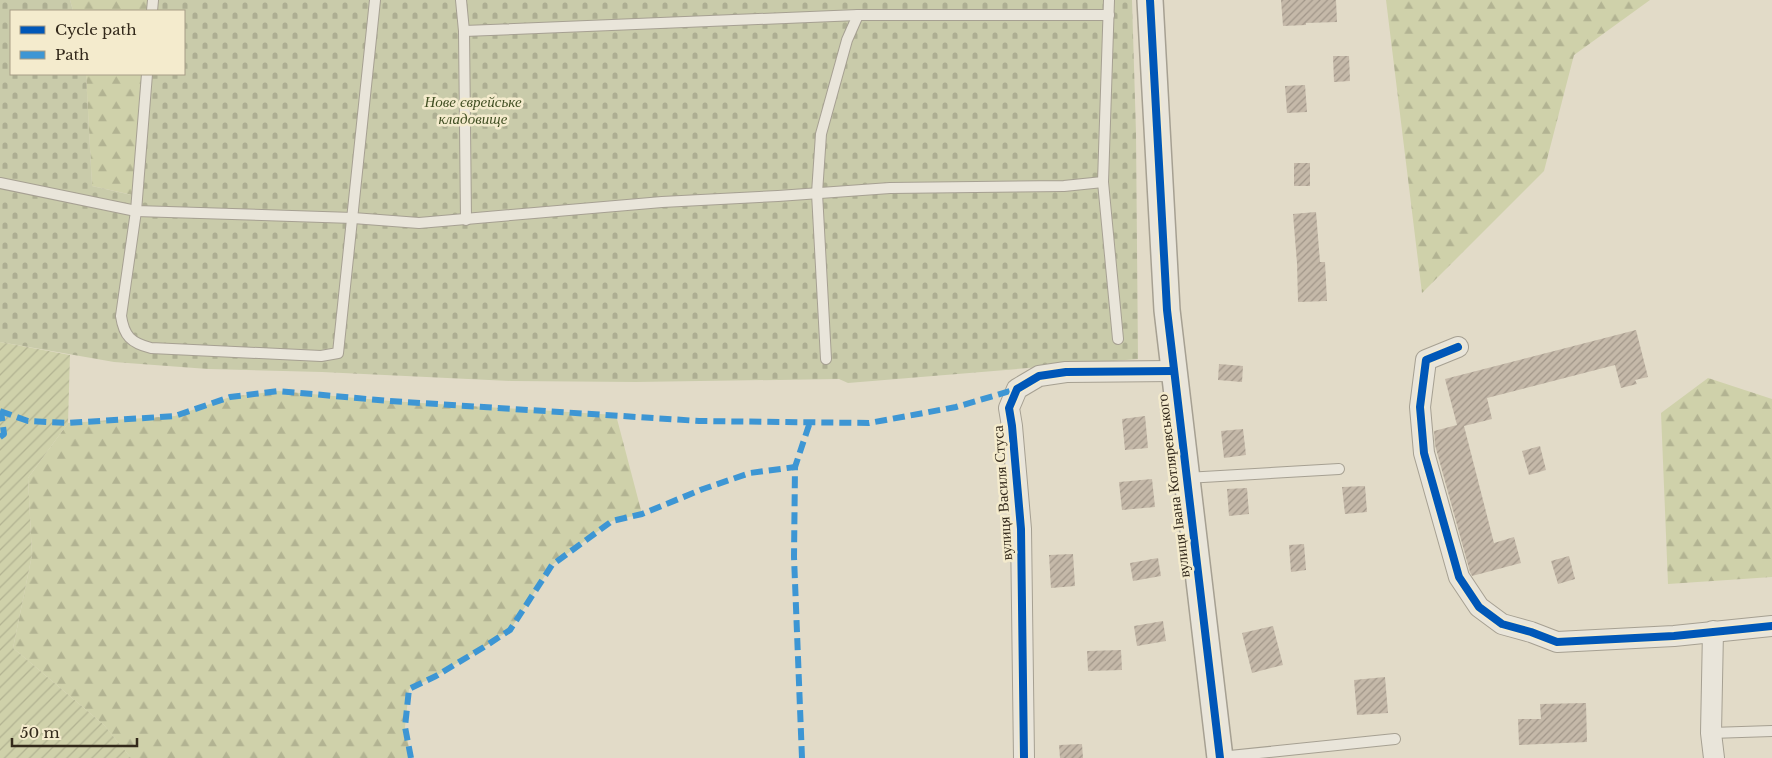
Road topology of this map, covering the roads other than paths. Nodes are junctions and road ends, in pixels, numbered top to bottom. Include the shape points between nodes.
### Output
1 (375, 0) edge
2 (461, 0) edge
3 (1109, 0) edge
4 (1150, 0) edge
5 (858, 15) junction
6 (1109, 15) junction
7 (464, 31) junction
8 (147, 75) edge
9 (1103, 182) junction
10 (0, 183) edge
11 (817, 193) junction
12 (136, 211) junction
13 (353, 218) junction
14 (466, 220) junction
15 (1118, 339) dead end
16 (1458, 347) dead end
17 (826, 359) dead end
18 (1173, 371) junction
19 (1339, 469) dead end
20 (1186, 478) junction
21 (1772, 626) edge
22 (1713, 631) junction
23 (1772, 731) edge
24 (1711, 733) junction
25 (1395, 739) dead end
26 (1220, 757) edge
27 (1024, 758) edge
28 (1714, 758) edge

1 - 13 lane
2 - 7 lane
3 - 6 lane
4 - 18 street, вулиця Івана Котляревського via 1166,310
5 - 6 lane
5 - 7 lane
5 - 11 lane via 847,40 821,134
6 - 9 lane
7 - 14 lane
8 - 12 lane
9 - 11 lane
9 - 15 lane
10 - 12 lane
11 - 14 lane via 662,202
11 - 17 lane
12 - 13 lane
12 - 13 lane via 121,316 129,338 151,348 321,356 338,353
13 - 14 lane via 419,223
16 - 22 street via 1426,360 1420,407 1424,453 1459,577 1479,607 1502,624 1558,642
18 - 20 street, вулиця Івана Котляревського
18 - 27 street, вулиця Василя Стуса via 1066,372 1039,376 1017,389 1008,408 1020,529
19 - 20 lane
20 - 26 street, вулиця Івана Котляревського
21 - 22 street
22 - 24 street
23 - 24 lane
24 - 28 street
25 - 26 lane

